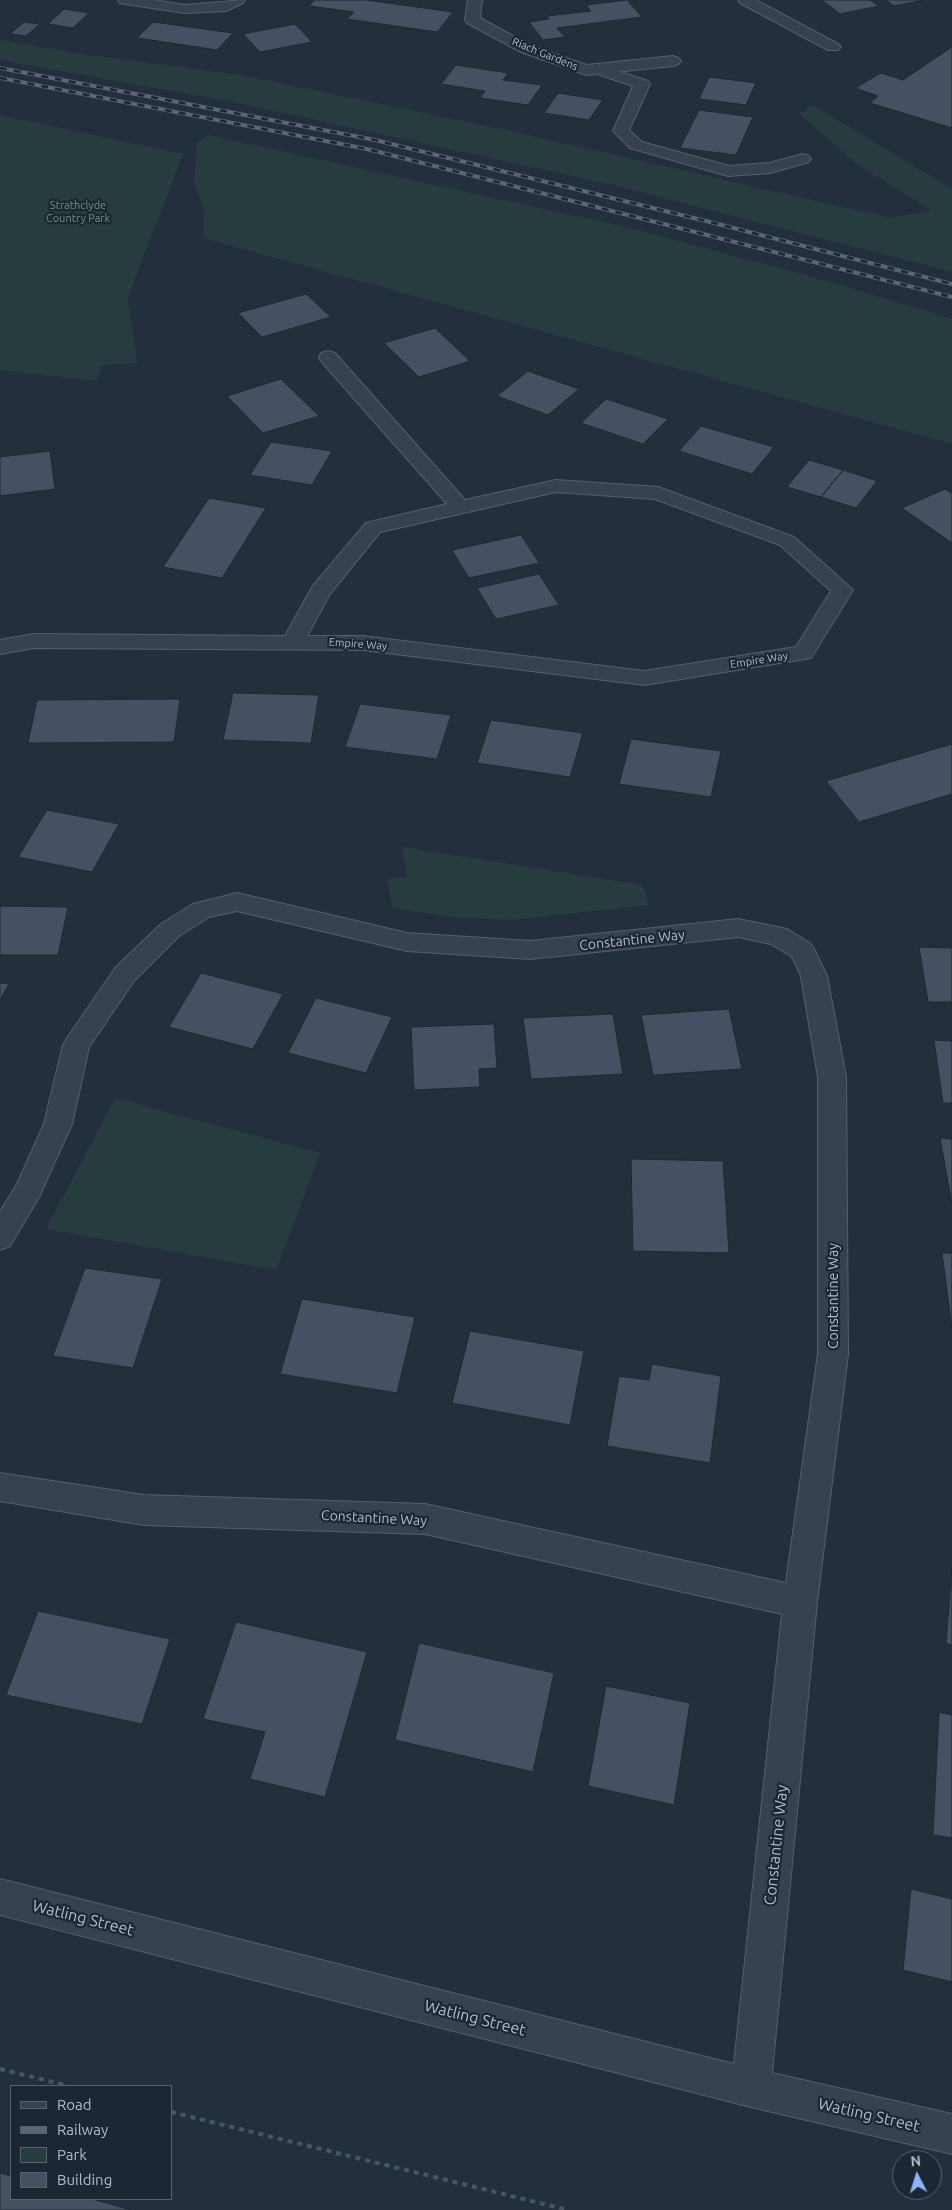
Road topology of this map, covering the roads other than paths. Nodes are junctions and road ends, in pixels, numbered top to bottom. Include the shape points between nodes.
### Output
1 (125, 0) edge
2 (238, 0) edge
3 (475, 0) edge
4 (745, 0) edge
5 (833, 47) dead end
6 (673, 61) dead end
7 (596, 69) junction
8 (803, 159) dead end
9 (328, 357) dead end
10 (460, 507) junction
11 (293, 641) junction
12 (0, 647) edge
13 (0, 1238) edge
14 (0, 1487) edge
15 (800, 1602) junction
16 (0, 1897) edge
17 (752, 2088) junction
18 (952, 2134) edge

1 - 2 street via 185,9 226,6
3 - 7 street, Riach Gardens via 472,20 526,49 586,70
4 - 5 street
6 - 7 street, Riach Gardens
7 - 8 street via 642,84 621,131 636,145 728,171 770,168
9 - 10 street
10 - 11 street, Empire Way via 373,527 320,592
10 - 11 street, Empire Way via 556,486 658,494 788,541 842,590 804,653 644,678 363,643
11 - 12 street, Empire Way via 34,642
13 - 15 street, Constantine Way via 30,1189 58,1124 76,1044 125,974 170,930 202,910 238,902 407,942 530,950 738,928 778,936 802,950 814,976 832,1077 833,1354
14 - 15 street, Constantine Way via 144,1510 425,1519
15 - 17 street, Constantine Way
16 - 17 street, Watling Street
17 - 18 street, Watling Street

